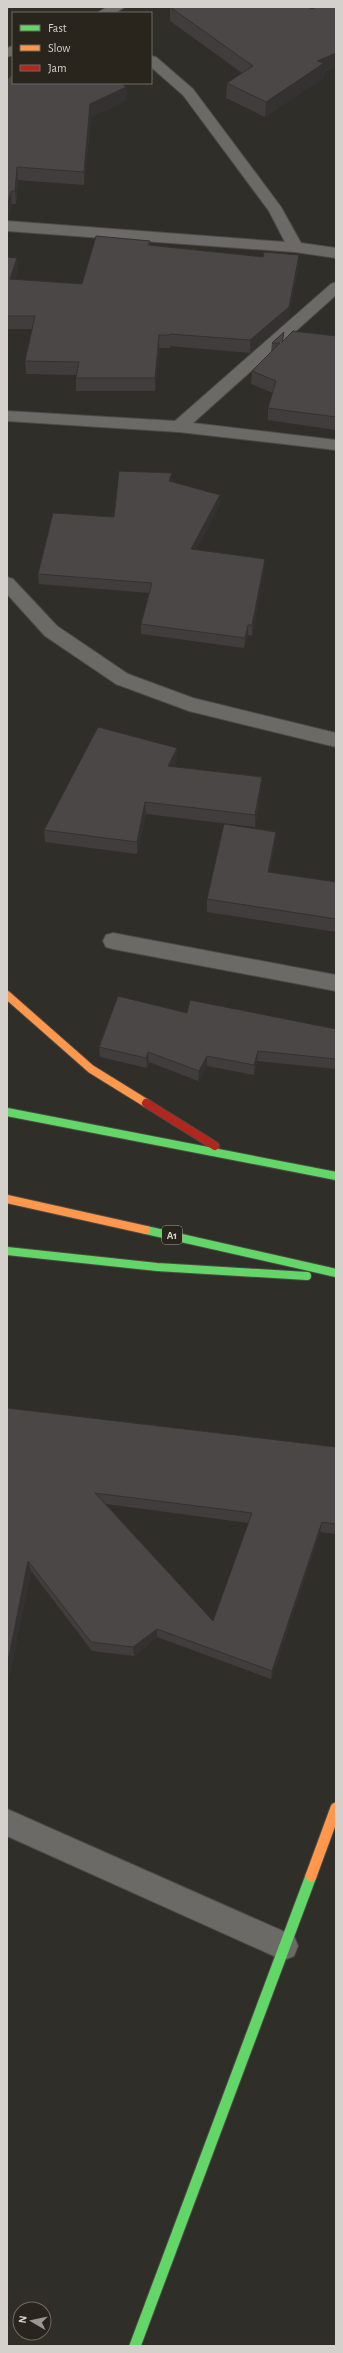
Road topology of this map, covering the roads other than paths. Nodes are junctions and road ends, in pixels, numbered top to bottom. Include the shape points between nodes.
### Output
1 (118, 7) edge
2 (106, 12) edge
3 (152, 61) edge
4 (7, 226) edge
5 (295, 247) junction
6 (336, 253) edge
7 (336, 287) edge
8 (7, 416) edge
9 (179, 427) junction
10 (336, 445) edge
11 (7, 583) edge
12 (336, 740) edge
13 (113, 940) dead end
14 (336, 983) edge
15 (7, 995) edge
16 (7, 1112) edge
17 (226, 1153) junction
18 (336, 1176) edge
19 (7, 1199) edge
20 (7, 1251) edge
21 (336, 1273) edge
22 (336, 1277) edge
23 (336, 1808) edge
24 (7, 1822) edge
25 (284, 1946) junction
26 (135, 2346) edge

1 - 2 street
3 - 5 street via 188,92 276,210
4 - 5 street
5 - 6 street
7 - 9 street
8 - 9 street
9 - 10 street
11 - 12 street via 51,631 122,679 189,704
13 - 14 street
15 - 17 main road via 91,1069
16 - 17 main road
17 - 18 main road
19 - 21 main road, A1
20 - 22 main road via 88,1262 245,1274
23 - 25 main road
24 - 25 street
25 - 26 main road

